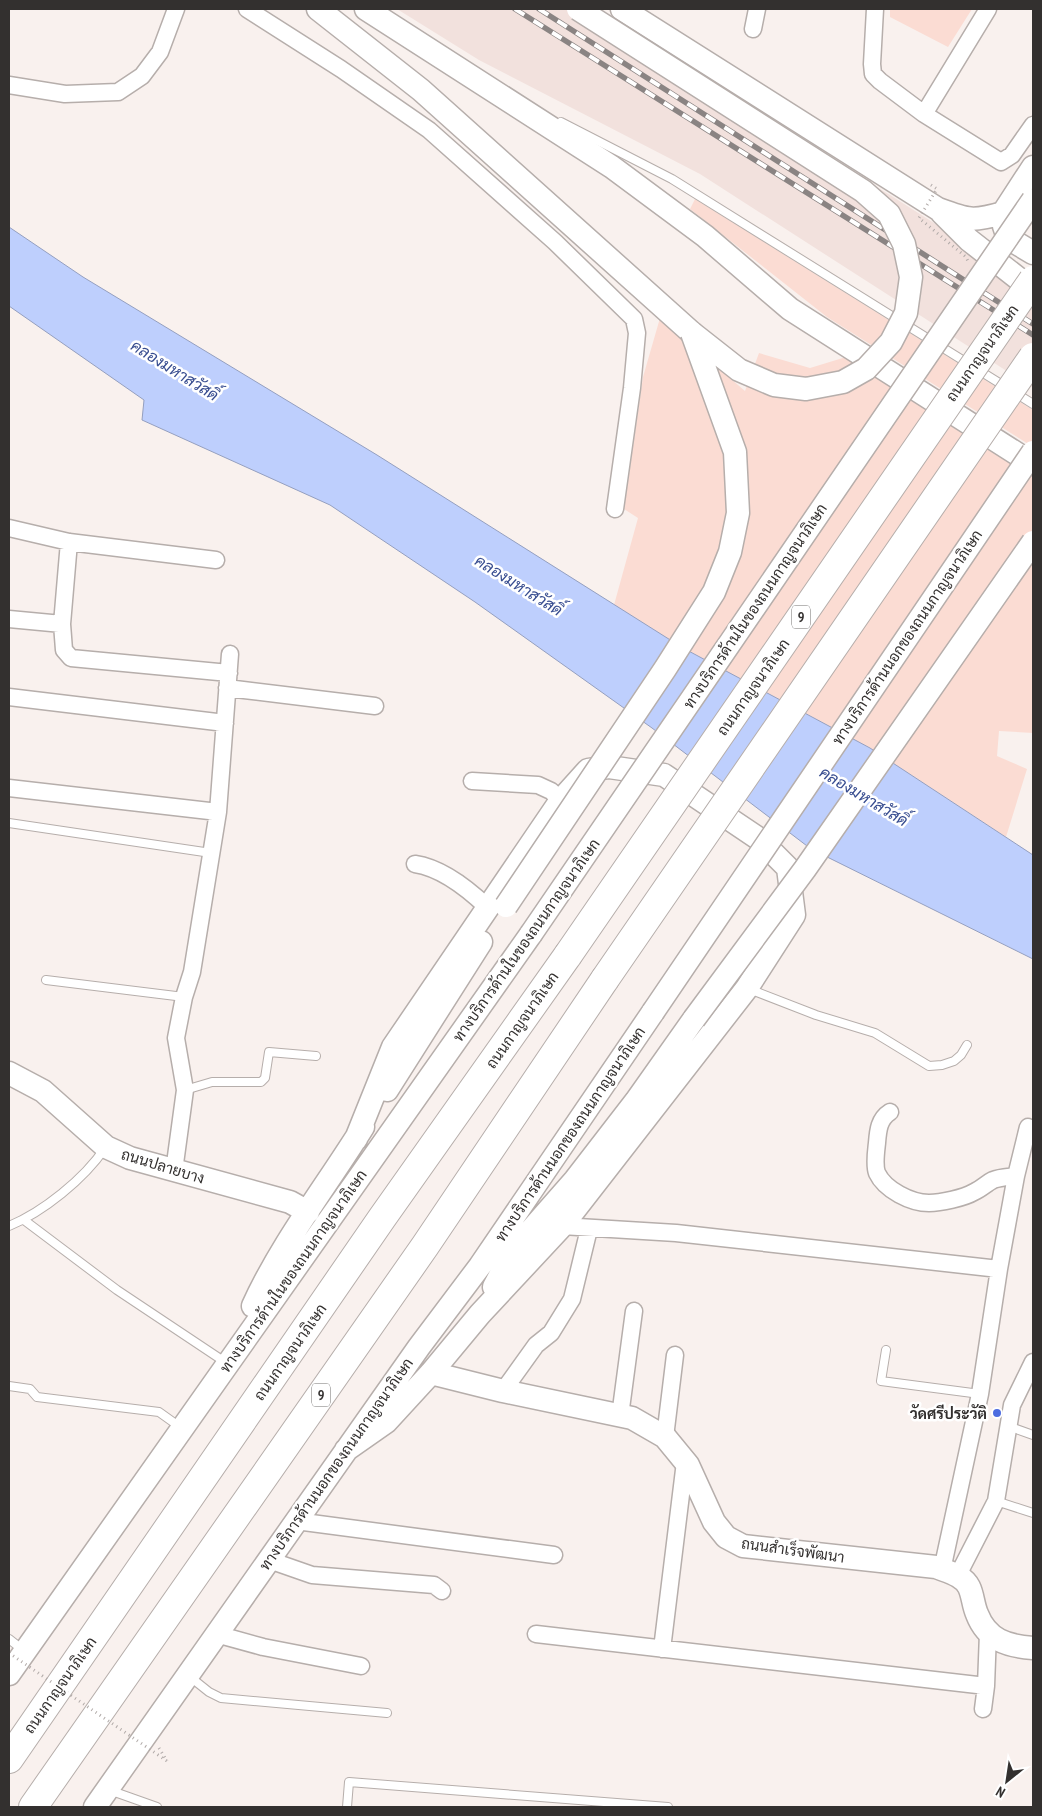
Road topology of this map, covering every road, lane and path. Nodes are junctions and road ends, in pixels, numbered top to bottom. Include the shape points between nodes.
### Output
1 (176, 9) edge
2 (247, 9) edge
3 (318, 9) edge
4 (366, 9) edge
5 (578, 9) edge
6 (622, 9) edge
7 (757, 9) edge
8 (875, 9) edge
9 (988, 9) edge
10 (753, 29) dead end
11 (9, 85) edge
12 (487, 86) junction
13 (924, 114) junction
14 (1033, 125) edge
15 (1033, 167) edge
16 (931, 185) dead end
17 (1033, 200) edge
18 (938, 209) junction
19 (1003, 213) junction
20 (1033, 253) edge
21 (970, 265) dead end
22 (1033, 280) edge
23 (1033, 290) edge
24 (692, 333) junction
25 (1033, 357) edge
26 (1033, 404) edge
27 (1033, 452) edge
28 (1033, 464) edge
29 (615, 509) dead end
30 (9, 528) edge
31 (69, 542) junction
32 (1033, 542) edge
33 (216, 560) dead end
34 (9, 619) edge
35 (62, 624) junction
36 (230, 654) dead end
37 (228, 681) junction
38 (9, 697) edge
39 (375, 706) dead end
40 (225, 723) junction
41 (472, 780) dead end
42 (9, 788) edge
43 (561, 800) junction
44 (218, 812) junction
45 (9, 823) edge
46 (211, 853) junction
47 (415, 864) dead end
48 (496, 906) junction
49 (46, 980) dead end
50 (747, 988) junction
51 (184, 997) junction
52 (967, 1045) dead end
53 (316, 1056) dead end
54 (9, 1073) edge
55 (184, 1090) junction
56 (890, 1112) dead end
57 (1028, 1127) dead end
58 (106, 1147) junction
59 (379, 1150) junction
60 (1028, 1151) edge
61 (174, 1170) junction
62 (1016, 1176) junction
63 (326, 1185) junction
64 (308, 1212) junction
65 (24, 1220) junction
66 (9, 1226) edge
67 (562, 1226) junction
68 (589, 1229) junction
69 (999, 1269) junction
70 (634, 1310) dead end
71 (480, 1314) junction
72 (886, 1350) dead end
73 (675, 1355) dead end
74 (228, 1362) junction
75 (1033, 1362) edge
76 (431, 1373) junction
77 (9, 1386) edge
78 (503, 1391) junction
79 (980, 1394) junction
80 (620, 1416) junction
81 (1008, 1426) junction
82 (181, 1428) junction
83 (1033, 1435) edge
84 (665, 1437) junction
85 (346, 1450) junction
86 (688, 1465) junction
87 (996, 1501) junction
88 (1033, 1513) edge
89 (296, 1521) junction
90 (554, 1555) dead end
91 (268, 1560) junction
92 (950, 1573) junction
93 (442, 1591) dead end
94 (988, 1633) junction
95 (216, 1634) junction
96 (536, 1634) dead end
97 (14, 1648) edge
98 (1033, 1648) edge
99 (662, 1649) junction
100 (361, 1666) dead end
101 (9, 1674) edge
102 (188, 1675) junction
103 (986, 1686) junction
104 (983, 1709) dead end
105 (387, 1713) dead end
106 (9, 1759) edge
107 (167, 1761) dead end
108 (101, 1798) edge
109 (33, 1807) edge
110 (157, 1807) edge
111 (348, 1807) edge
112 (668, 1807) edge

1 - 11 street via 160,52 142,76 118,92 65,94
2 - 29 street via 429,130 555,242 634,319 637,333 632,388
3 - 24 main road via 421,90
4 - 12 main road
5 - 24 main road, bridge via 863,191 889,214 904,244 911,277 906,313 891,342 866,369 843,382 806,389 774,385 739,370
6 - 18 main road
7 - 10 street
8 - 13 street via 874,74
9 - 13 street
12 - 26 lane via 672,179
12 - 28 main road via 612,167 705,236 790,309
13 - 14 street via 1001,162 1012,156
15 - 19 main road
16 - 21 path, bridge via 937,189 919,218 966,256
17 - 59 main road, ทางบริการด้านในของถนนกาญจนาภิเษก, bridge via 531,934
18 - 19 main road via 967,219 983,219
18 - 23 main road via 969,240
19 - 20 main road via 1008,238
22 - 106 highway, ถนนกาญจนาภิเษก / 9, bridge
24 - 48 main road, bridge via 735,452 738,512 730,552 714,592 665,669
25 - 109 highway, 9, bridge via 419,1254
27 - 85 main road, ทางบริการด้านนอกของถนนกาญจนาภิเษก, bridge via 480,1266
30 - 31 street
31 - 33 street
31 - 35 street
32 - 71 main road, bridge via 805,869 636,1101 511,1255
34 - 35 street
35 - 37 street via 64,650 71,658
36 - 37 street
37 - 39 street
37 - 40 street
38 - 40 street
40 - 44 street
41 - 43 street via 538,785
42 - 44 street
43 - 48 main road
43 - 50 main road via 588,770 609,767 664,775 759,839 788,868 794,915
44 - 46 street
45 - 46 lane
46 - 51 street via 192,972
47 - 48 street via 443,873 476,897
48 - 63 main road via 435,1014
49 - 51 lane
50 - 52 lane via 816,1015 875,1033 929,1066 954,1061
50 - 67 main road
51 - 55 street via 176,1038
53 - 55 lane via 269,1052 266,1078 261,1082 212,1082
54 - 58 main road, ถนนปลายบาง via 43,1091
55 - 61 street
56 - 62 street via 883,1117 878,1131 877,1172 885,1185 904,1196 916,1201 938,1202 973,1193 994,1179
57 - 60 street
58 - 61 main road, ถนนปลายบาง via 130,1158
58 - 65 lane via 63,1192
59 - 63 main road
59 - 74 main road, ทางบริการด้านในของถนนกาญจนาภิเษก
60 - 62 street
61 - 64 main road, ถนนปลายบาง via 290,1202
62 - 69 street
63 - 64 main road
64 - 74 main road via 261,1288
65 - 66 lane
65 - 74 lane via 117,1290
67 - 68 street
67 - 71 main road
68 - 69 street via 676,1233
68 - 78 street via 572,1299 551,1333 536,1345
69 - 79 street
70 - 80 street
71 - 76 main road
72 - 79 lane via 881,1381
73 - 84 street
74 - 82 main road, ทางบริการด้านในของถนนกาญจนาภิเษก
75 - 81 street via 1012,1406
76 - 78 main road, ถนนสำเร็จพัฒนา
76 - 85 main road via 386,1422
77 - 82 lane via 30,1388 37,1397 159,1412
78 - 80 main road, ถนนสำเร็จพัฒนา
79 - 92 street
80 - 84 main road, ถนนสำเร็จพัฒนา via 632,1418
81 - 83 lane
81 - 87 street
82 - 97 main road, ทางบริการด้านในของถนนกาญจนาภิเษก
84 - 86 main road, ถนนสำเร็จพัฒนา
85 - 89 main road, ทางบริการด้านนอกของถนนกาญจนาภิเษก
86 - 92 main road, ถนนสำเร็จพัฒนา via 714,1522 726,1537 743,1546 936,1568
86 - 99 street via 684,1470
87 - 88 lane
87 - 92 street
89 - 90 street
89 - 91 main road, ทางบริการด้านนอกของถนนกาญจนาภิเษก
91 - 93 street via 312,1575 434,1585
91 - 95 main road, ทางบริการด้านนอกของถนนกาญจนาภิเษก
92 - 94 main road via 969,1586 977,1614
94 - 98 main road via 1016,1647
94 - 103 street
95 - 100 street via 263,1647
95 - 102 main road, ทางบริการด้านนอกของถนนกาญจนาภิเษก
96 - 99 street
97 - 101 main road, ทางบริการด้านในของถนนกาญจนาภิเษก
97 - 107 path, bridge
99 - 103 street
102 - 105 lane via 221,1698
102 - 108 main road, ทางบริการด้านนอกของถนนกาญจนาภิเษก
103 - 104 street
108 - 110 lane
111 - 112 lane via 349,1782

